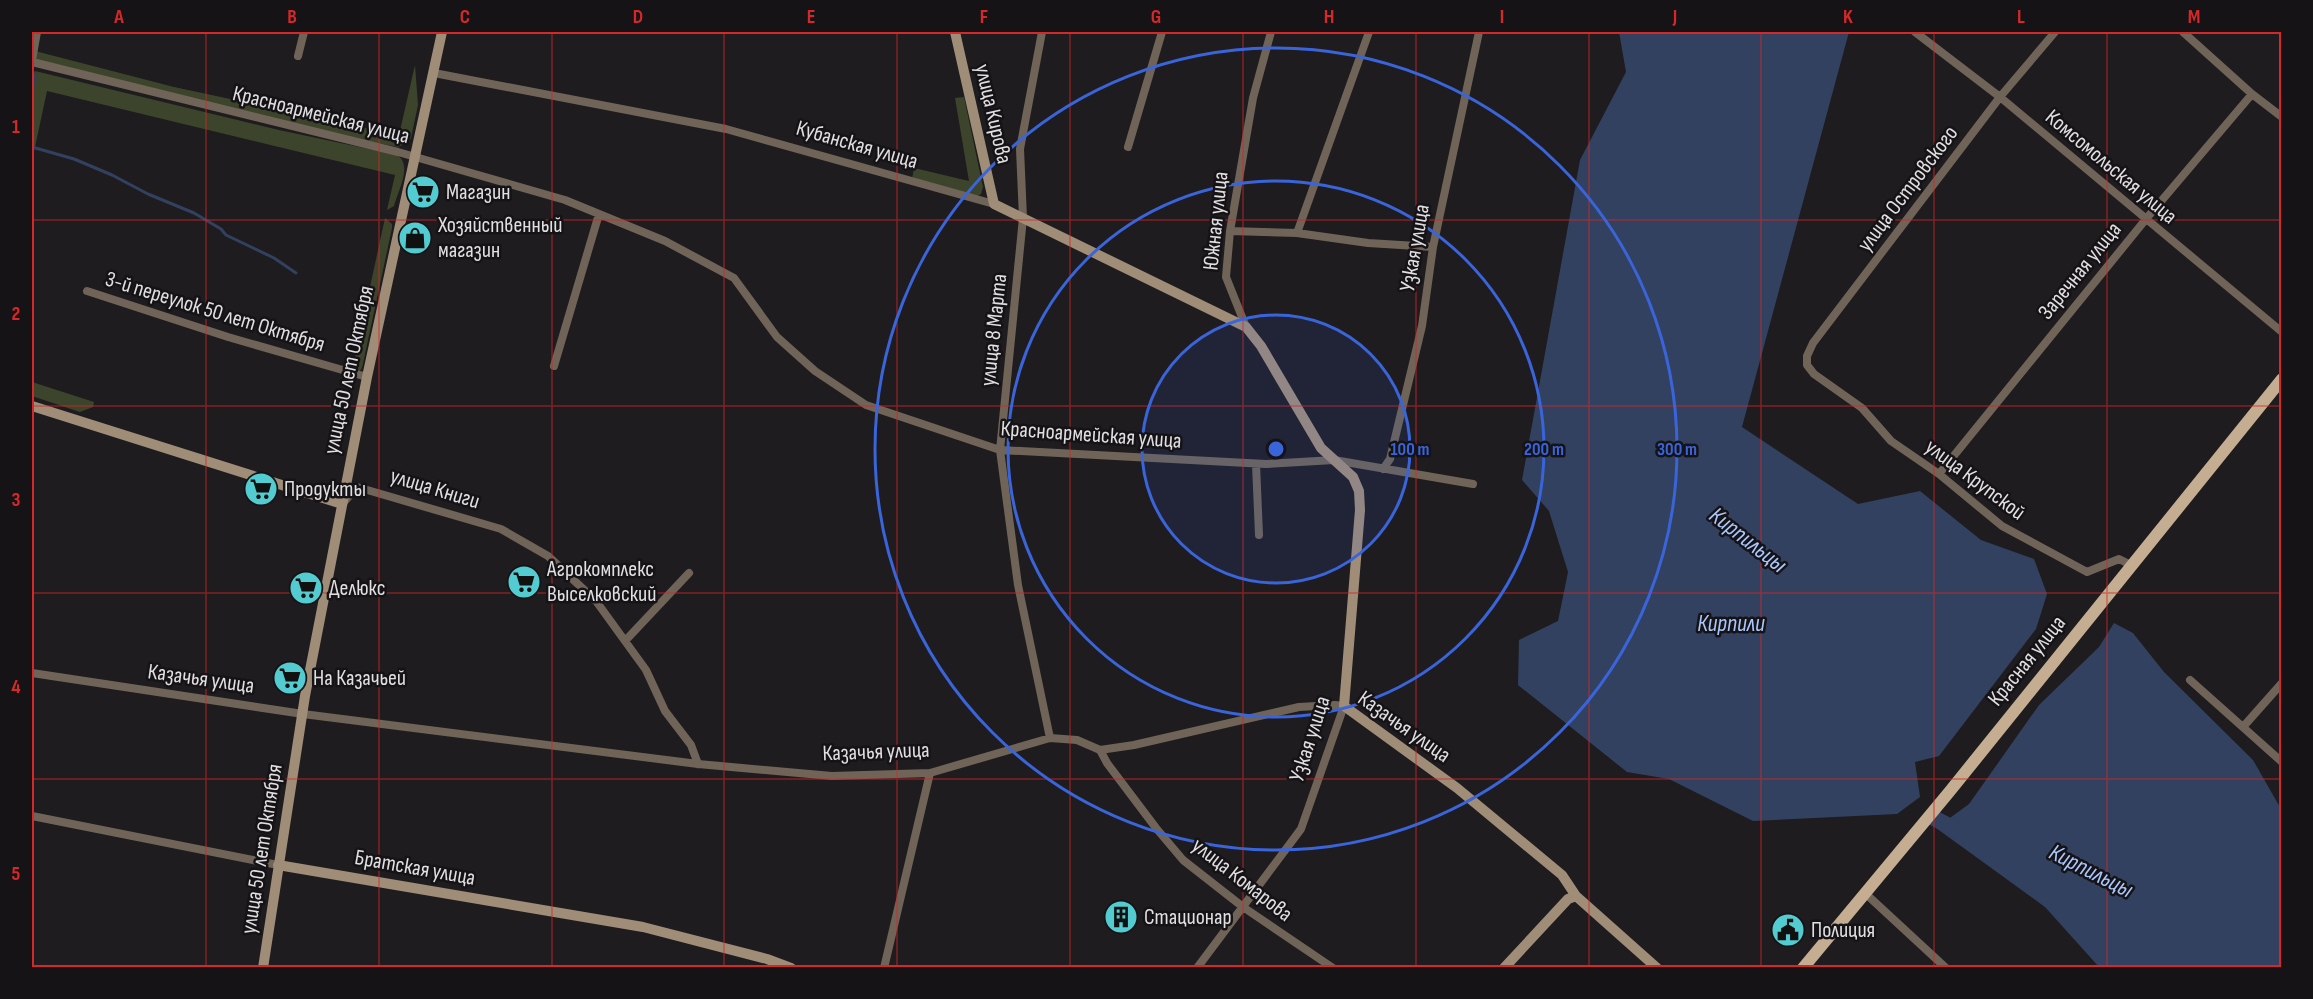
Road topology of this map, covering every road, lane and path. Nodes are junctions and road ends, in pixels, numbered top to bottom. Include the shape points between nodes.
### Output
1 (37, 32) edge
2 (304, 32) edge
3 (442, 32) edge
4 (955, 32) edge
5 (1042, 32) edge
6 (1162, 32) edge
7 (1271, 32) edge
8 (1369, 32) edge
9 (1479, 32) edge
10 (1916, 32) edge
11 (2055, 32) edge
12 (2183, 32) edge
13 (298, 56) dead end
14 (32, 61) edge
15 (434, 73) junction
16 (2252, 94) junction
17 (2000, 97) junction
18 (2282, 117) edge
19 (1128, 147) dead end
20 (414, 157) junction
21 (994, 204) junction
22 (599, 214) junction
23 (1023, 218) junction
24 (2146, 219) junction
25 (1230, 231) junction
26 (1297, 232) junction
27 (1433, 247) junction
28 (87, 291) dead end
29 (1246, 327) junction
30 (2282, 332) edge
31 (554, 366) dead end
32 (1814, 374) joint
33 (367, 377) junction
34 (2282, 379) edge
35 (32, 406) edge
36 (1000, 450) junction
37 (1334, 460) junction
38 (1256, 464) junction
39 (1383, 468) junction
40 (1939, 474) junction
41 (1473, 484) dead end
42 (342, 504) junction
43 (1259, 535) dead end
44 (2131, 564) junction
45 (689, 573) dead end
46 (625, 641) junction
47 (32, 673) edge
48 (2190, 680) dead end
49 (2282, 682) edge
50 (1344, 706) junction
51 (303, 714) junction
52 (2243, 727) junction
53 (1050, 738) junction
54 (1100, 750) junction
55 (2282, 762) edge
56 (698, 764) junction
57 (930, 773) junction
58 (32, 816) edge
59 (278, 865) junction
60 (1866, 894) junction
61 (1576, 896) junction
62 (1242, 907) junction
63 (263, 968) edge
64 (791, 968) edge
65 (884, 968) edge
66 (1197, 968) edge
67 (1333, 968) edge
68 (1504, 968) edge
69 (1657, 968) edge
70 (1803, 968) edge
71 (1946, 968) edge

1 - 14 street
2 - 13 street
3 - 15 main road, улица 50 лет Октября
4 - 21 main road, улица Кирова
5 - 23 street, улица 8 Марта via 1020,148
6 - 19 street
7 - 25 street, Южная улица via 1252,98
8 - 26 street
9 - 27 street, Узкая улица
10 - 17 street, Комсомольская улица
11 - 17 street, улица Островского
12 - 16 street
14 - 20 street, Красноармейская улица
15 - 20 main road, улица 50 лет Октября
15 - 21 street, Кубанская улица via 726,129
16 - 18 street
16 - 24 street, Заречная улица
17 - 24 street, Комсомольская улица
17 - 32 street, улица Островского via 1814,343 1807,356 1807,365
20 - 22 street, Красноармейская улица via 565,200
20 - 33 main road, улица 50 лет Октября
21 - 23 main road, Кубанская улица
22 - 31 street
22 - 36 street, Красноармейская улица via 665,241 734,278 777,337 815,371 866,405
23 - 29 main road, Кубанская улица
23 - 36 street, улица 8 Марта
24 - 30 street, Комсомольская улица
24 - 40 street, Заречная улица
25 - 26 street
25 - 29 street, Южная улица via 1226,277
26 - 27 street via 1368,243
27 - 39 street, Узкая улица via 1422,326 1390,459
28 - 33 street, 3-й переулок 50 лет Октября
29 - 37 main road, Южная улица via 1321,448
32 - 40 street, улица Крупской via 1862,408 1891,441
33 - 42 main road, улица 50 лет Октября
34 - 44 main road, Красная улица
35 - 42 main road
36 - 38 street, Красноармейская улица
36 - 53 street, улица 8 Марта via 1018,585
37 - 38 street, Красноармейская улица
37 - 39 street, Красноармейская улица
37 - 50 main road, Узкая улица via 1357,484 1360,510
38 - 43 street
39 - 41 street, Красноармейская улица
40 - 44 street, улица Крупской via 2002,526 2087,572 2119,558
42 - 46 street, улица Книги via 357,487 501,529 548,556 596,601
42 - 51 main road, улица 50 лет Октября
44 - 60 main road, Красная улица
45 - 46 street
46 - 56 street, улица Книги via 646,670 665,711 691,745
47 - 51 street, Казачья улица
48 - 52 street
49 - 52 street
50 - 54 street, Казачья улица via 1299,707
50 - 61 main road, Казачья улица via 1457,788 1562,875
50 - 62 street, Узкая улица via 1301,829
51 - 56 street, Казачья улица
51 - 59 main road, улица 50 лет Октября
52 - 55 street
53 - 54 street, Казачья улица via 1077,740
53 - 57 street, Казачья улица
54 - 62 street, улица Комарова via 1184,860
56 - 57 street, Казачья улица via 832,776
57 - 65 street
58 - 59 street, Братская улица
59 - 63 main road, улица 50 лет Октября
59 - 64 main road, Братская улица via 643,927
60 - 70 main road, Красная улица
60 - 71 street
61 - 68 main road via 1568,899
61 - 69 main road, Казачья улица
62 - 66 street, Узкая улица
62 - 67 street, улица Комарова

